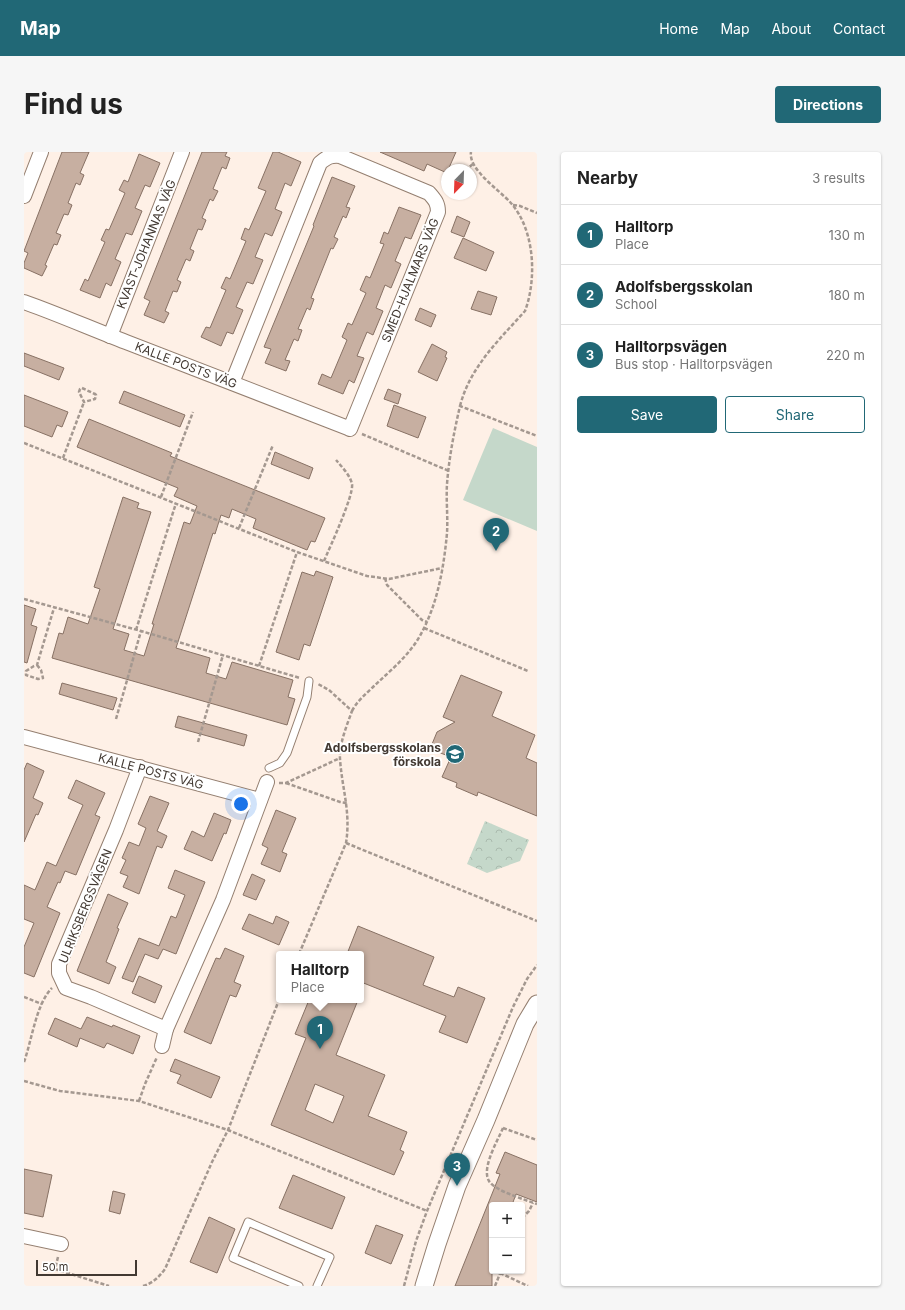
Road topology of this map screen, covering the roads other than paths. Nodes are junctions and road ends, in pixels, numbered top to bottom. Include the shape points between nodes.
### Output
1 (41, 152) edge
2 (182, 152) edge
3 (24, 196) edge
4 (24, 302) edge
5 (110, 336) junction
6 (232, 383) junction
7 (354, 431) joint
8 (309, 681) road end
9 (24, 736) edge
10 (140, 768) junction
11 (269, 768) dead end
12 (267, 782) road end
13 (260, 800) junction
14 (537, 1004) edge
15 (166, 1029) junction
16 (162, 1046) road end
17 (24, 1236) edge
18 (61, 1244) road end
19 (299, 1286) edge
20 (317, 1286) edge
21 (424, 1286) edge

1 - 3 street
2 - 5 street, KVAST-JOHANNAS VÄG
4 - 5 street, KALLE POSTS VÄG
5 - 6 street, KALLE POSTS VÄG
6 - 7 street, KALLE POSTS VÄG
6 - 7 street, SMED-HJALMARS VÄG via 320,163 332,155 340,156 429,193 438,206 438,212 350,429
8 - 11 lane via 307,696 287,754 280,763
9 - 10 street, KALLE POSTS VÄG
10 - 13 street, KALLE POSTS VÄG
10 - 15 street, ULRIKSBERGSVÄGEN via 59,964 59,973 66,988
12 - 13 street
13 - 15 street via 223,900
14 - 21 street via 525,1024 457,1186
15 - 16 street
17 - 18 street
19 - 20 lane via 233,1258 248,1222 330,1257

